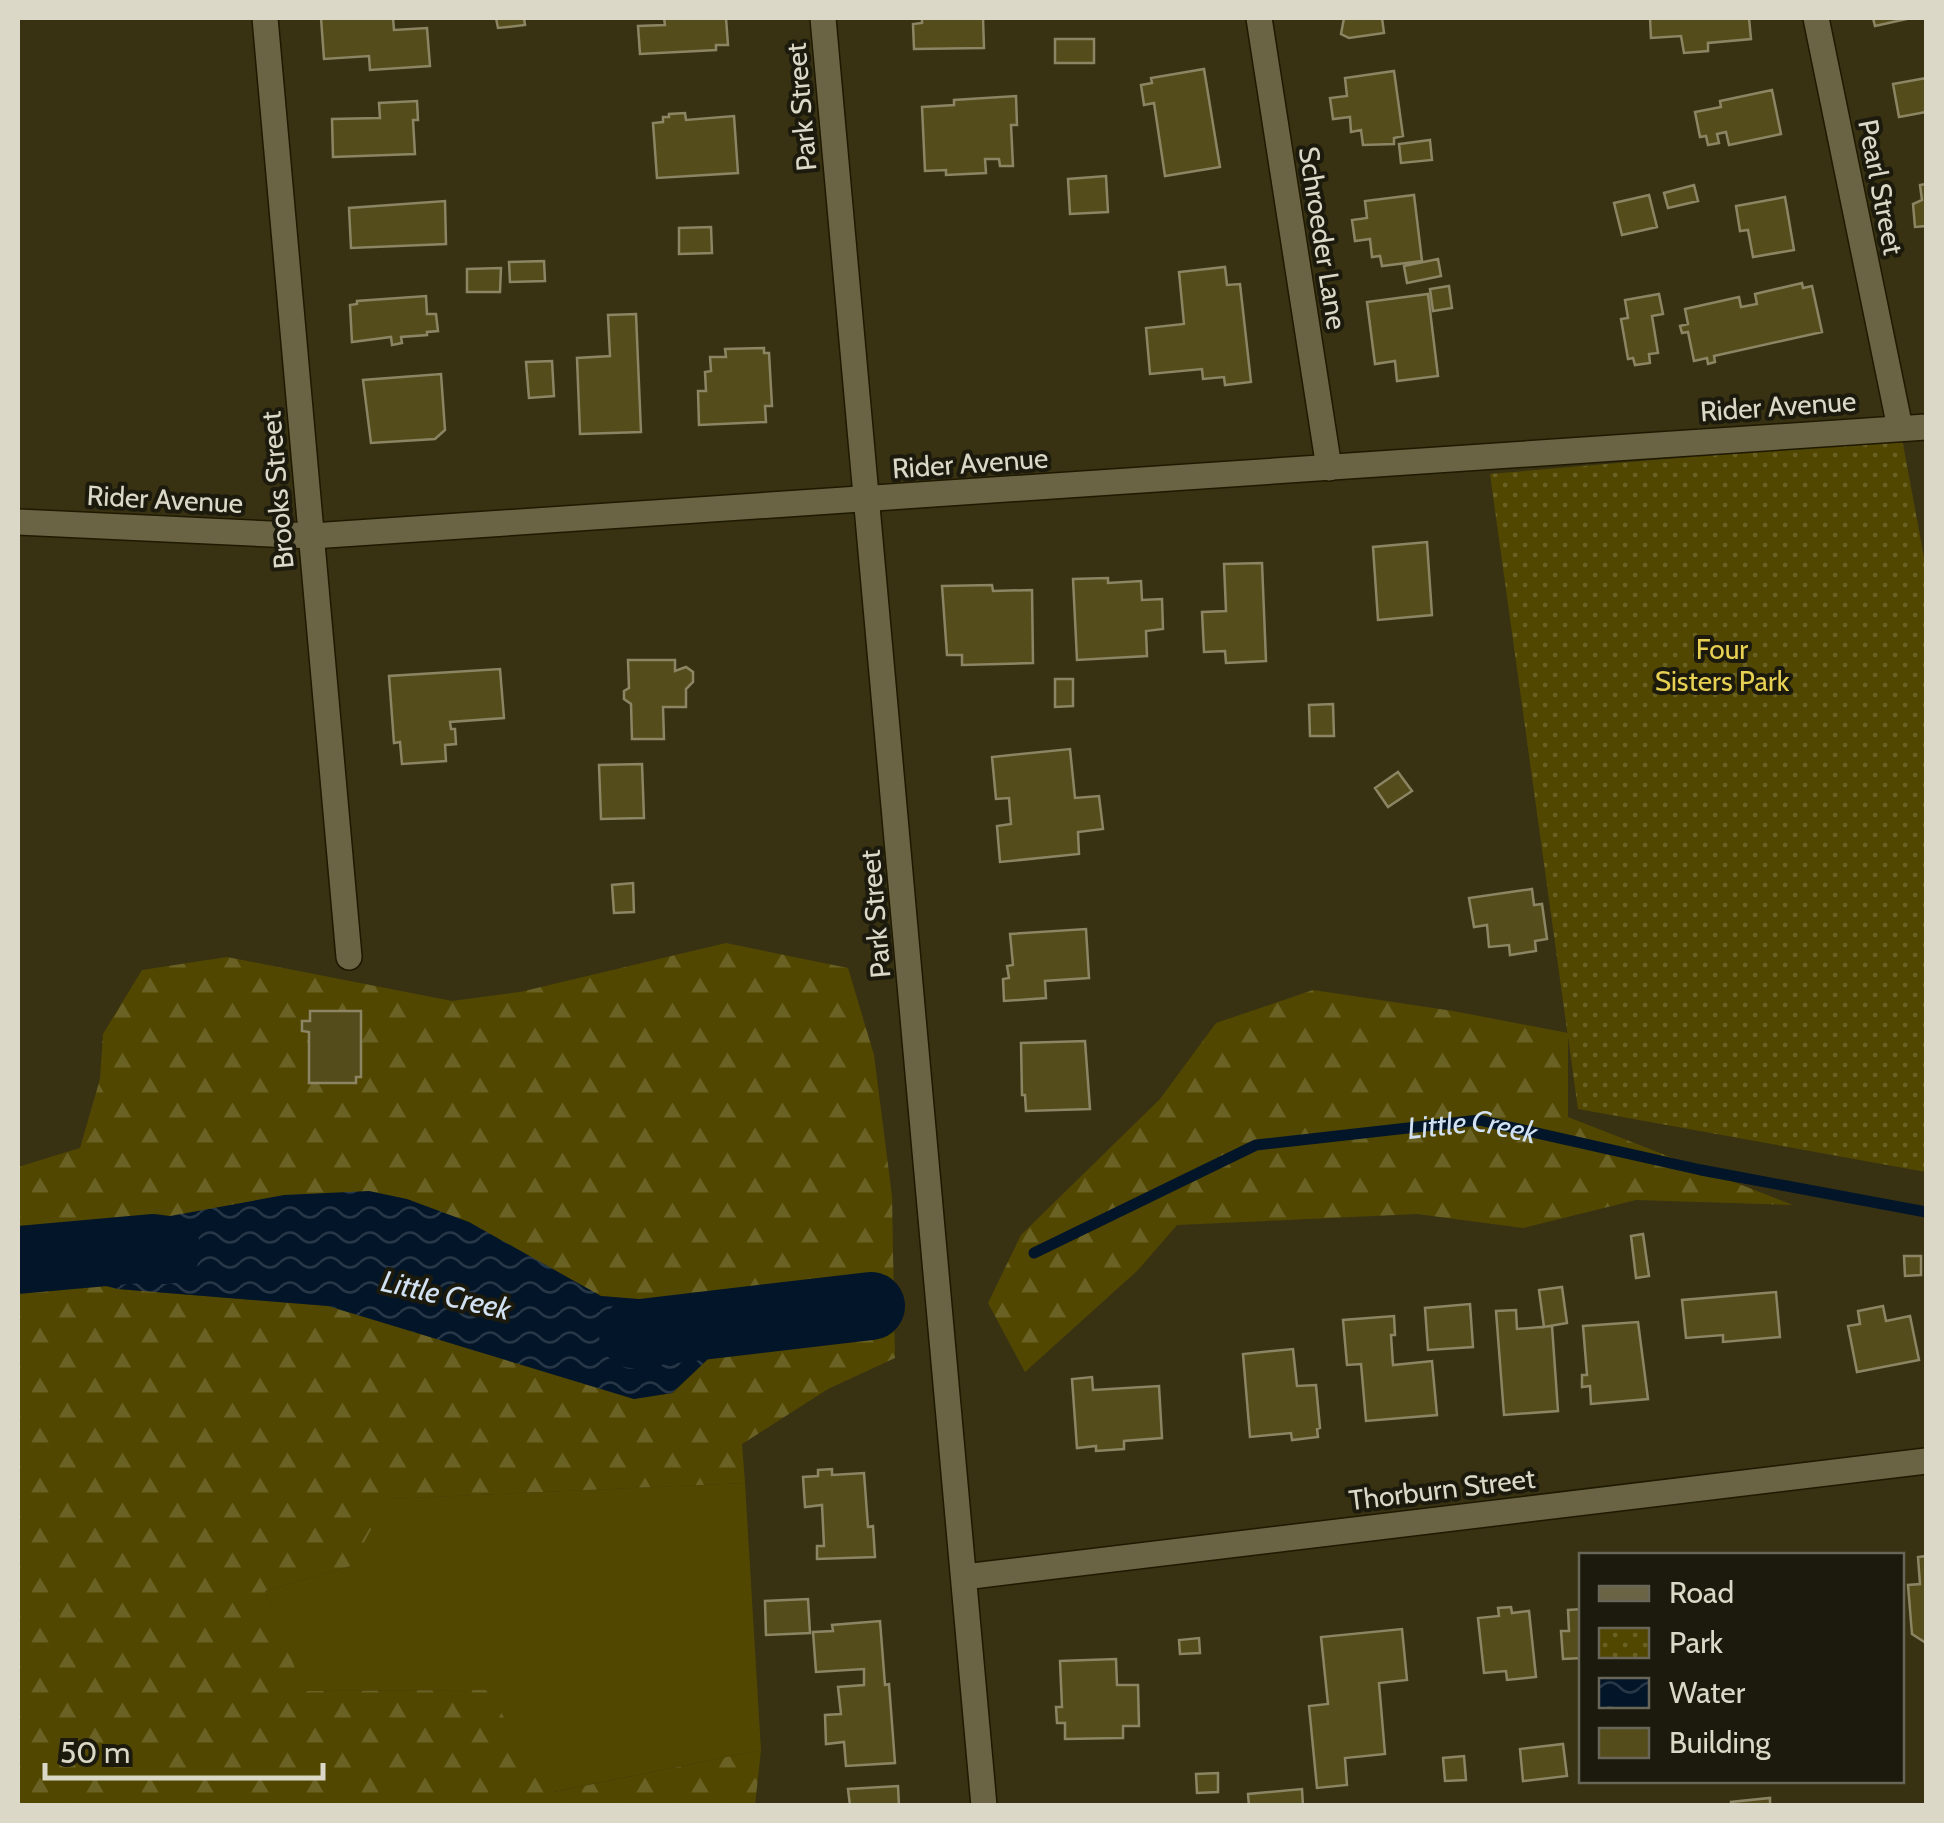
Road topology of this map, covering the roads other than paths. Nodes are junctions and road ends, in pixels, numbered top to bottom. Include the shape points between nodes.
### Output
1 (265, 18) edge
2 (823, 18) edge
3 (1258, 18) edge
4 (1816, 18) edge
5 (1926, 427) edge
6 (1900, 428) junction
7 (1329, 468) junction
8 (866, 500) junction
9 (18, 522) edge
10 (312, 536) junction
11 (349, 957) dead end
12 (1926, 1460) edge
13 (964, 1577) junction
14 (984, 1806) edge

1 - 10 street, Brooks Street
2 - 8 street, Park Street
3 - 7 street, Schroeder Lane
4 - 6 street, Pearl Street
5 - 6 street, Rider Avenue
6 - 7 street, Rider Avenue
7 - 8 street, Rider Avenue
8 - 10 street, Rider Avenue
8 - 13 street, Park Street
9 - 10 street, Rider Avenue
10 - 11 street, Brooks Street
12 - 13 street, Thorburn Street
13 - 14 street, Park Street

